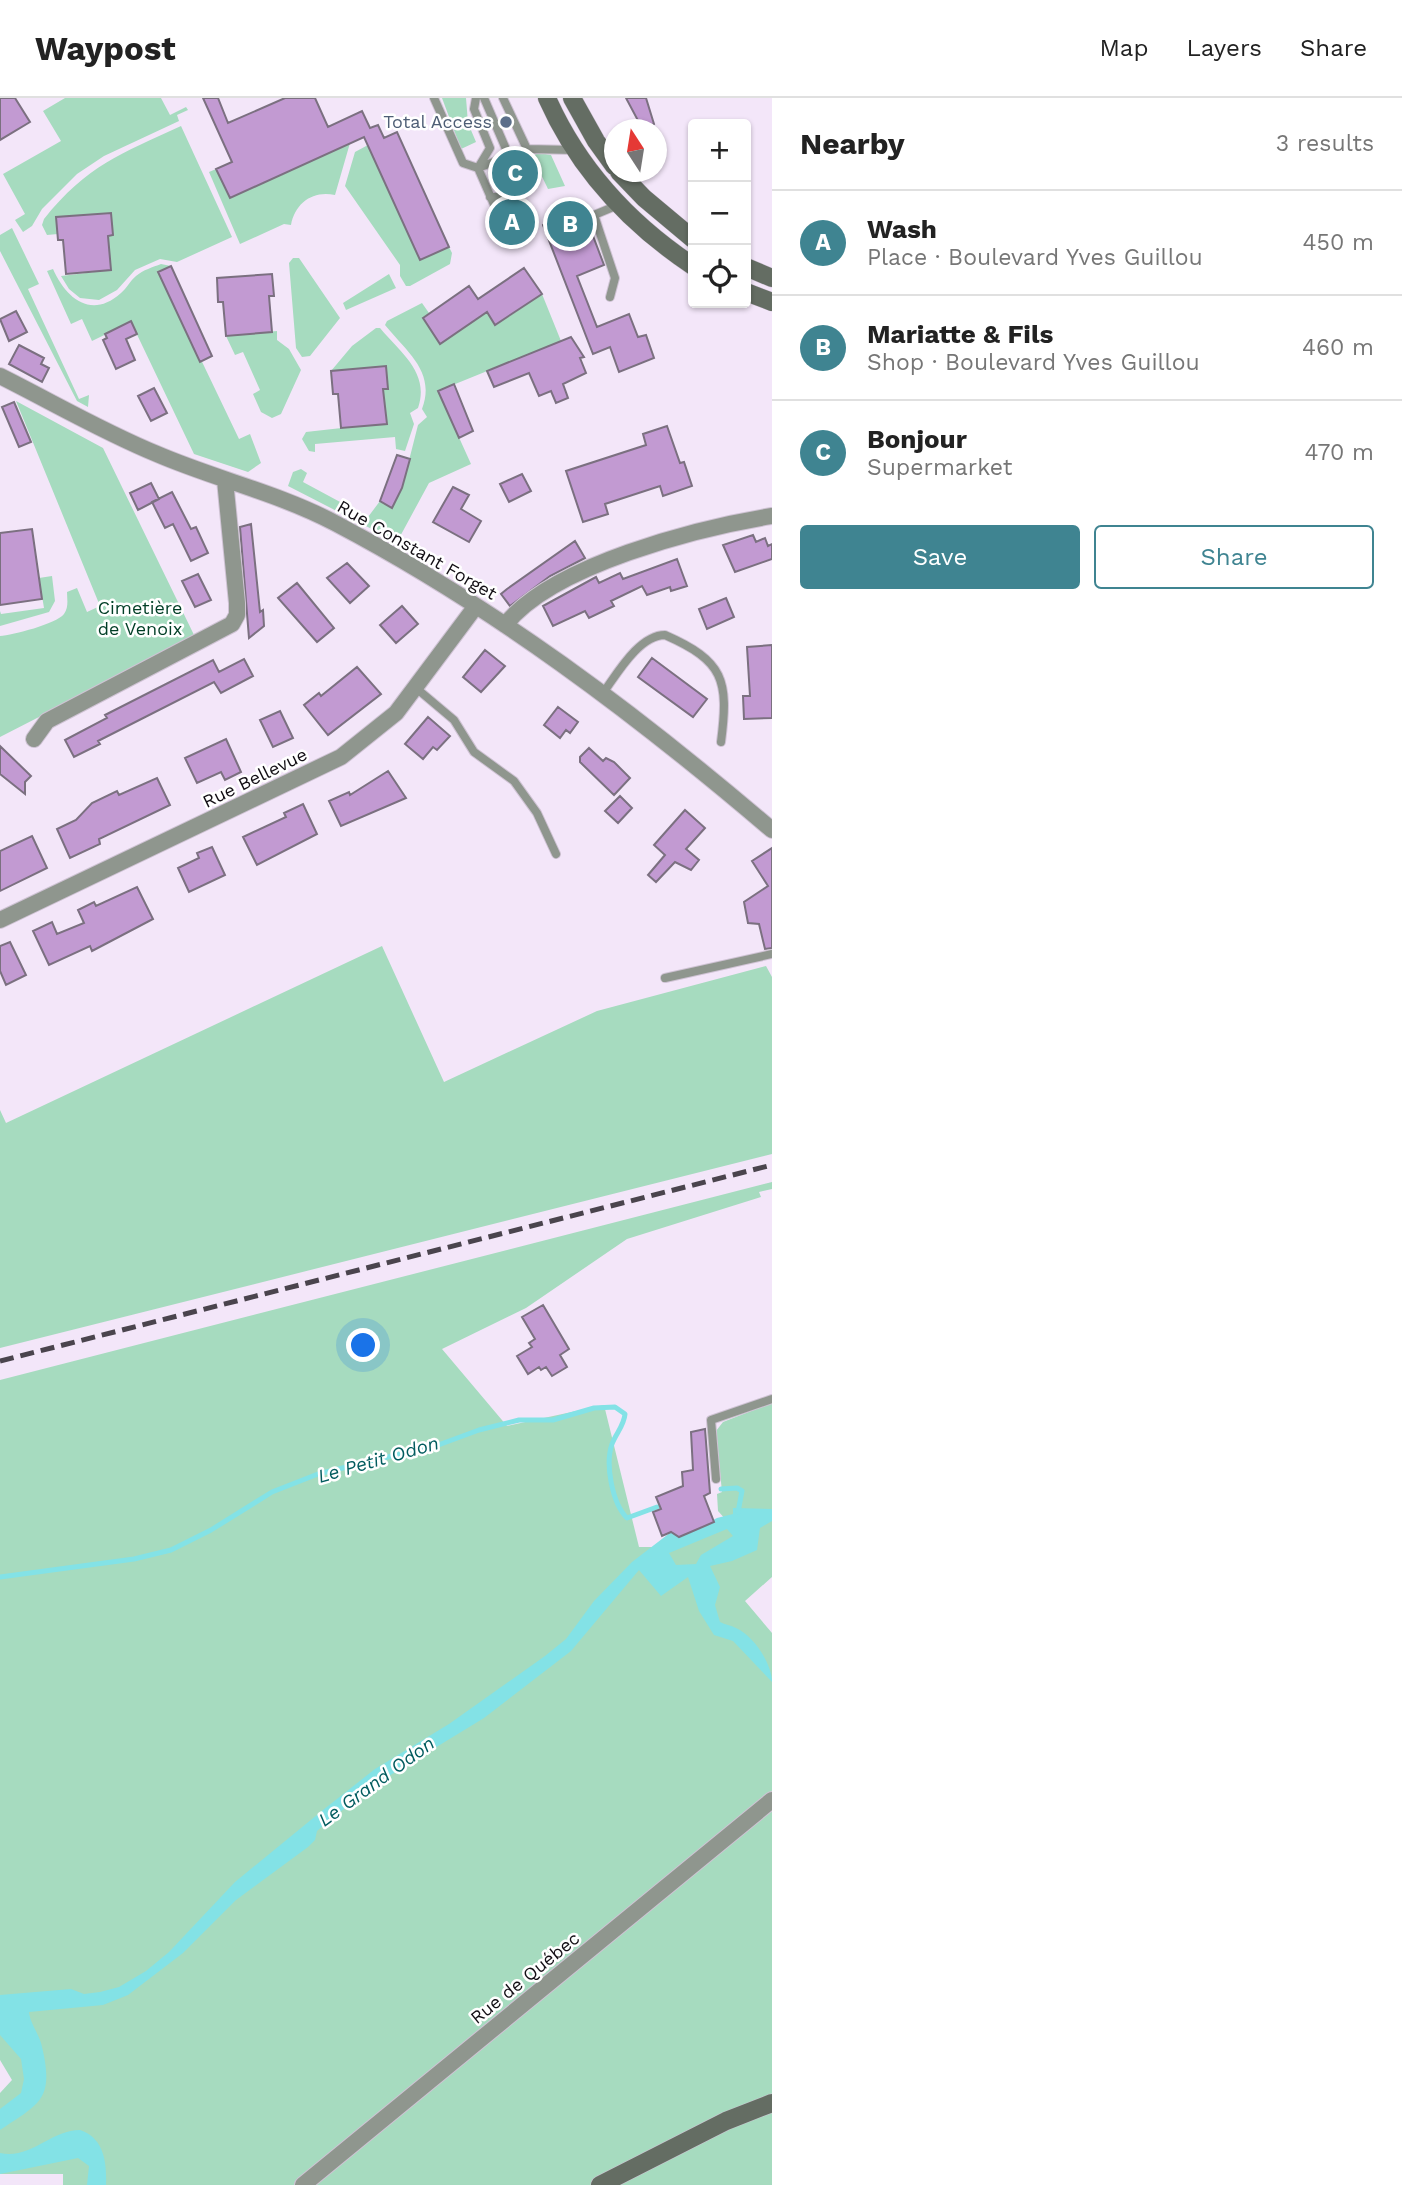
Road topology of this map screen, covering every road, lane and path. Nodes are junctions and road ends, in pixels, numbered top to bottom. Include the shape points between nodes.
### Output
1 (434, 98) edge
2 (476, 98) edge
3 (485, 98) edge
4 (503, 98) edge
5 (547, 98) edge
6 (572, 98) edge
7 (527, 149) junction
8 (574, 150) junction
9 (604, 152) edge
10 (509, 156) junction
11 (478, 168) junction
12 (629, 182) edge
13 (490, 197) junction
14 (619, 205) junction
15 (521, 225) dead end
16 (506, 232) dead end
17 (688, 235) edge
18 (688, 261) edge
19 (751, 269) edge
20 (772, 278) edge
21 (751, 294) edge
22 (610, 297) dead end
23 (772, 302) edge
24 (0, 376) edge
25 (225, 480) junction
26 (772, 516) edge
27 (476, 606) junction
28 (505, 625) junction
29 (416, 688) junction
30 (603, 693) junction
31 (34, 740) dead end
32 (721, 741) dead end
33 (772, 830) edge
34 (556, 854) dead end
35 (0, 920) edge
36 (772, 954) edge
37 (665, 978) dead end
38 (772, 1399) edge
39 (716, 1479) dead end
40 (772, 1800) edge
41 (772, 2104) edge
42 (303, 2185) edge
43 (600, 2185) edge

1 - 11 lane via 463,163
2 - 11 lane via 474,109 490,148
3 - 10 lane
4 - 7 lane
5 - 8 main road
6 - 9 main road
7 - 8 lane
7 - 10 lane
8 - 14 main road
10 - 11 lane
11 - 13 lane
12 - 17 main road
13 - 15 lane via 508,197
13 - 16 lane
14 - 18 main road
14 - 22 lane via 594,215 615,278
19 - 20 main road
21 - 23 main road
24 - 25 street, Rue Constant Forget via 155,454
25 - 27 street, Rue Constant Forget via 332,521
25 - 31 street via 237,603 232,624 47,720
26 - 28 street via 687,535 575,575 528,601
27 - 28 street, Rue Constant Forget
27 - 29 street, Rue Bellevue
28 - 30 street, Rue Constant Forget
29 - 34 lane via 454,720 474,752 514,781 537,813
29 - 35 street, Rue Bellevue via 396,713 341,757
30 - 32 lane via 650,639 665,635 704,656 718,670 724,702
30 - 33 street, Rue Constant Forget
36 - 37 lane
38 - 39 lane via 711,1420
40 - 42 street, Rue de Québec
41 - 43 main road via 726,2121

